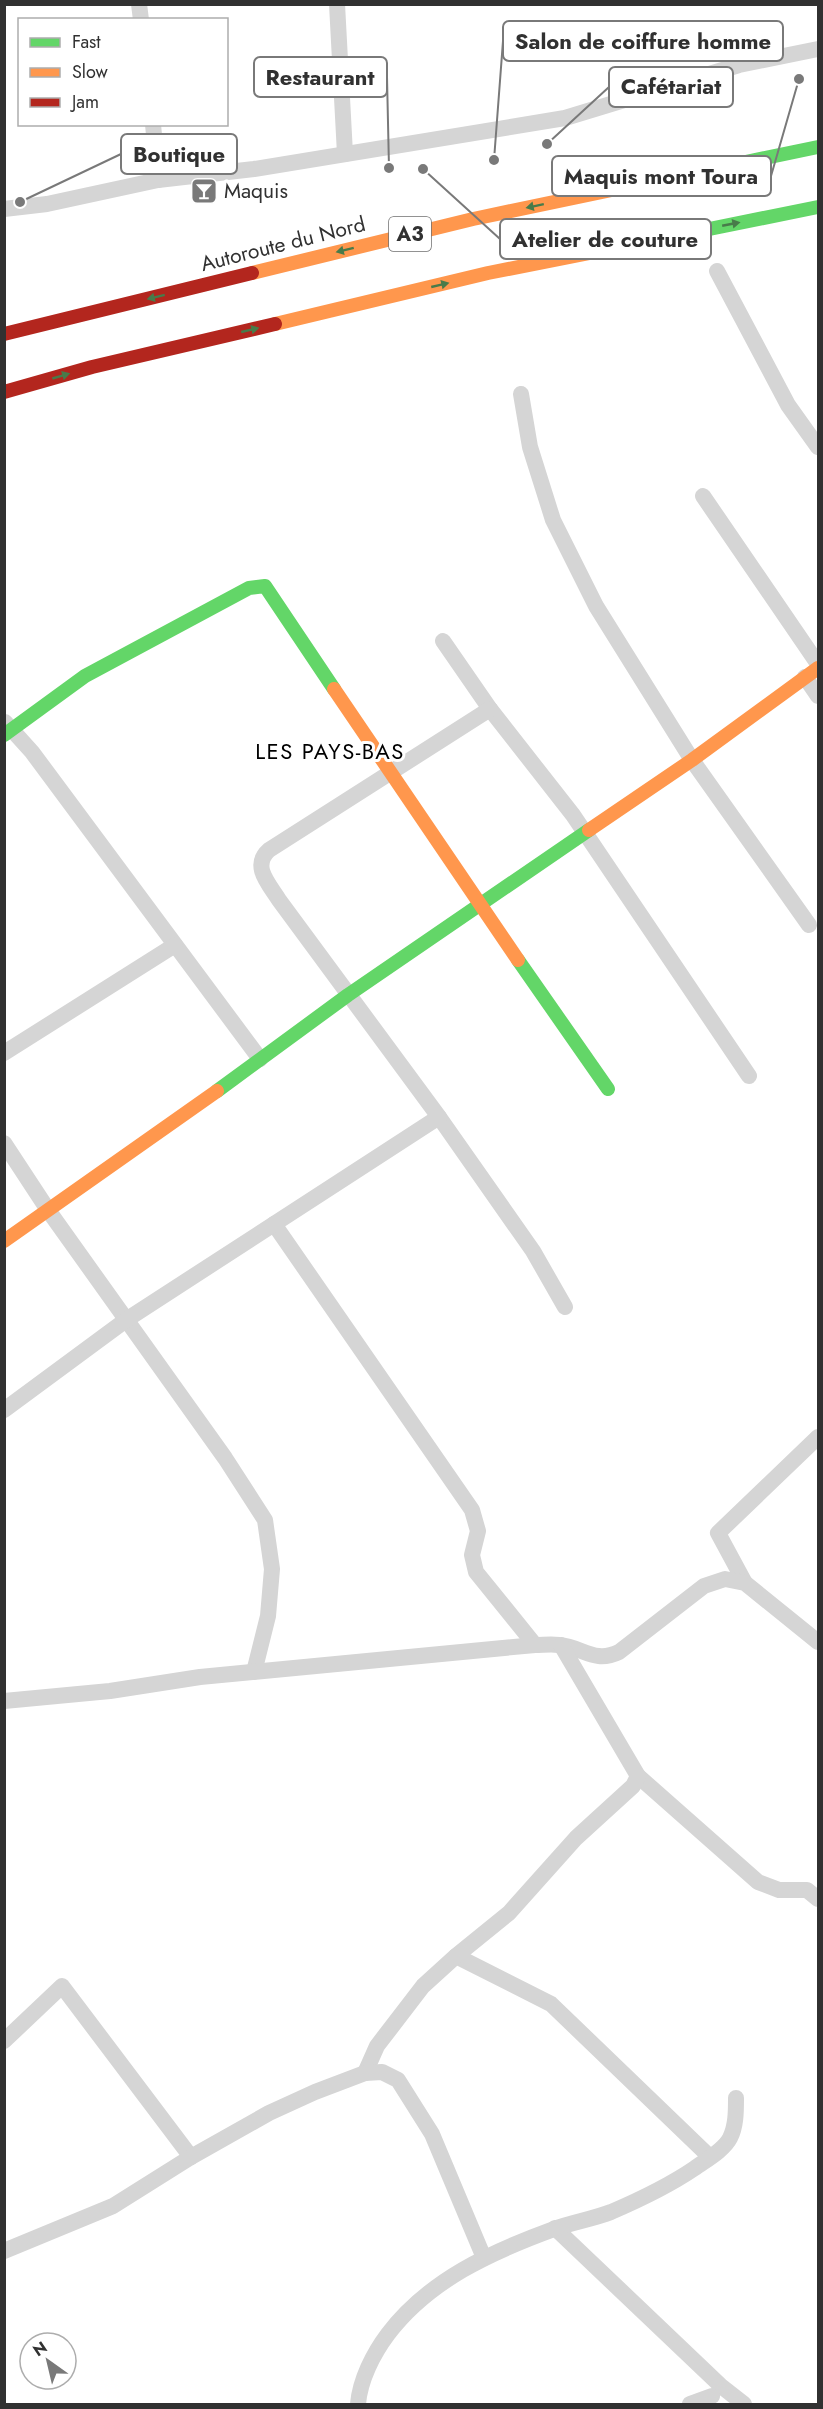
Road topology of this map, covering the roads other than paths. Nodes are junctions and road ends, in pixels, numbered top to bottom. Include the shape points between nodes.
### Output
1 (338, 4) edge
2 (819, 49) edge
3 (153, 126) edge
4 (819, 147) edge
5 (345, 154) junction
6 (158, 180) junction
7 (819, 207) edge
8 (4, 210) edge
9 (717, 271) dead end
10 (4, 334) edge
11 (4, 392) edge
12 (521, 394) dead end
13 (819, 447) edge
14 (702, 496) dead end
15 (443, 641) dead end
16 (814, 670) edge
17 (819, 696) edge
18 (490, 710) junction
19 (7, 729) edge
20 (692, 760) junction
21 (391, 772) junction
22 (585, 832) junction
23 (479, 905) junction
24 (808, 926) dead end
25 (175, 945) junction
26 (348, 995) junction
27 (4, 1053) edge
28 (260, 1059) junction
29 (748, 1076) dead end
30 (608, 1089) dead end
31 (439, 1117) junction
32 (4, 1143) edge
33 (48, 1210) junction
34 (274, 1224) junction
35 (4, 1240) edge
36 (565, 1307) dead end
37 (126, 1320) junction
38 (4, 1410) edge
39 (819, 1437) edge
40 (745, 1583) junction
41 (819, 1642) edge
42 (535, 1645) junction
43 (561, 1645) junction
44 (254, 1672) junction
45 (4, 1701) edge
46 (638, 1776) junction
47 (819, 1899) edge
48 (456, 1956) junction
49 (4, 2041) edge
50 (365, 2073) junction
51 (736, 2098) dead end
52 (191, 2157) junction
53 (710, 2157) junction
54 (555, 2228) junction
55 (4, 2251) edge
56 (484, 2258) junction
57 (714, 2396) edge
58 (358, 2404) edge
59 (690, 2404) edge
60 (744, 2404) edge

1 - 5 street
2 - 5 street via 739,65 565,118
3 - 6 street
4 -> 10 main road, Autoroute du Nord / A3 via 473,219
5 - 6 street
6 - 8 street
11 -> 7 main road via 92,367 488,273
9 - 13 street via 788,405
12 - 20 street via 530,447 553,520 596,606
14 - 16 street
15 - 18 street
16 - 17 street
16 - 20 main road
18 - 21 street
18 - 22 street
19 - 21 main road via 84,676 249,588 265,586
19 - 25 street via 32,752
20 - 22 main road
20 - 24 street
21 - 23 main road
21 - 26 street via 269,850 260,864 279,900
22 - 23 main road
22 - 29 street
23 - 26 main road
23 - 30 main road
25 - 27 street
25 - 28 street
26 - 28 main road
26 - 31 street
28 - 33 main road
31 - 34 street
31 - 36 street via 533,1251
32 - 33 street
33 - 35 main road
33 - 37 street
34 - 37 street
34 - 42 street via 472,1510 478,1531 472,1555 476,1572
37 - 38 street
37 - 44 street via 265,1520 272,1569 268,1616
39 - 40 street via 718,1533
40 - 41 street
40 - 43 street via 724,1579 704,1586 607,1658
42 - 43 street
42 - 44 street
43 - 46 street
44 - 45 street
46 - 47 street via 758,1882 778,1890 807,1890
46 - 48 street via 633,1786 576,1838 509,1913
48 - 50 street via 423,1986 377,2046
48 - 53 street via 551,2004
49 - 52 street via 62,1986
50 - 52 street via 269,2113
50 - 56 street via 382,2072 398,2080 432,2134
51 - 53 street via 729,2140
52 - 55 street via 113,2206
53 - 54 street via 681,2178 610,2212
54 - 56 street
54 - 57 street
56 - 58 street via 442,2282 397,2322 366,2373
57 - 59 street
57 - 60 street

